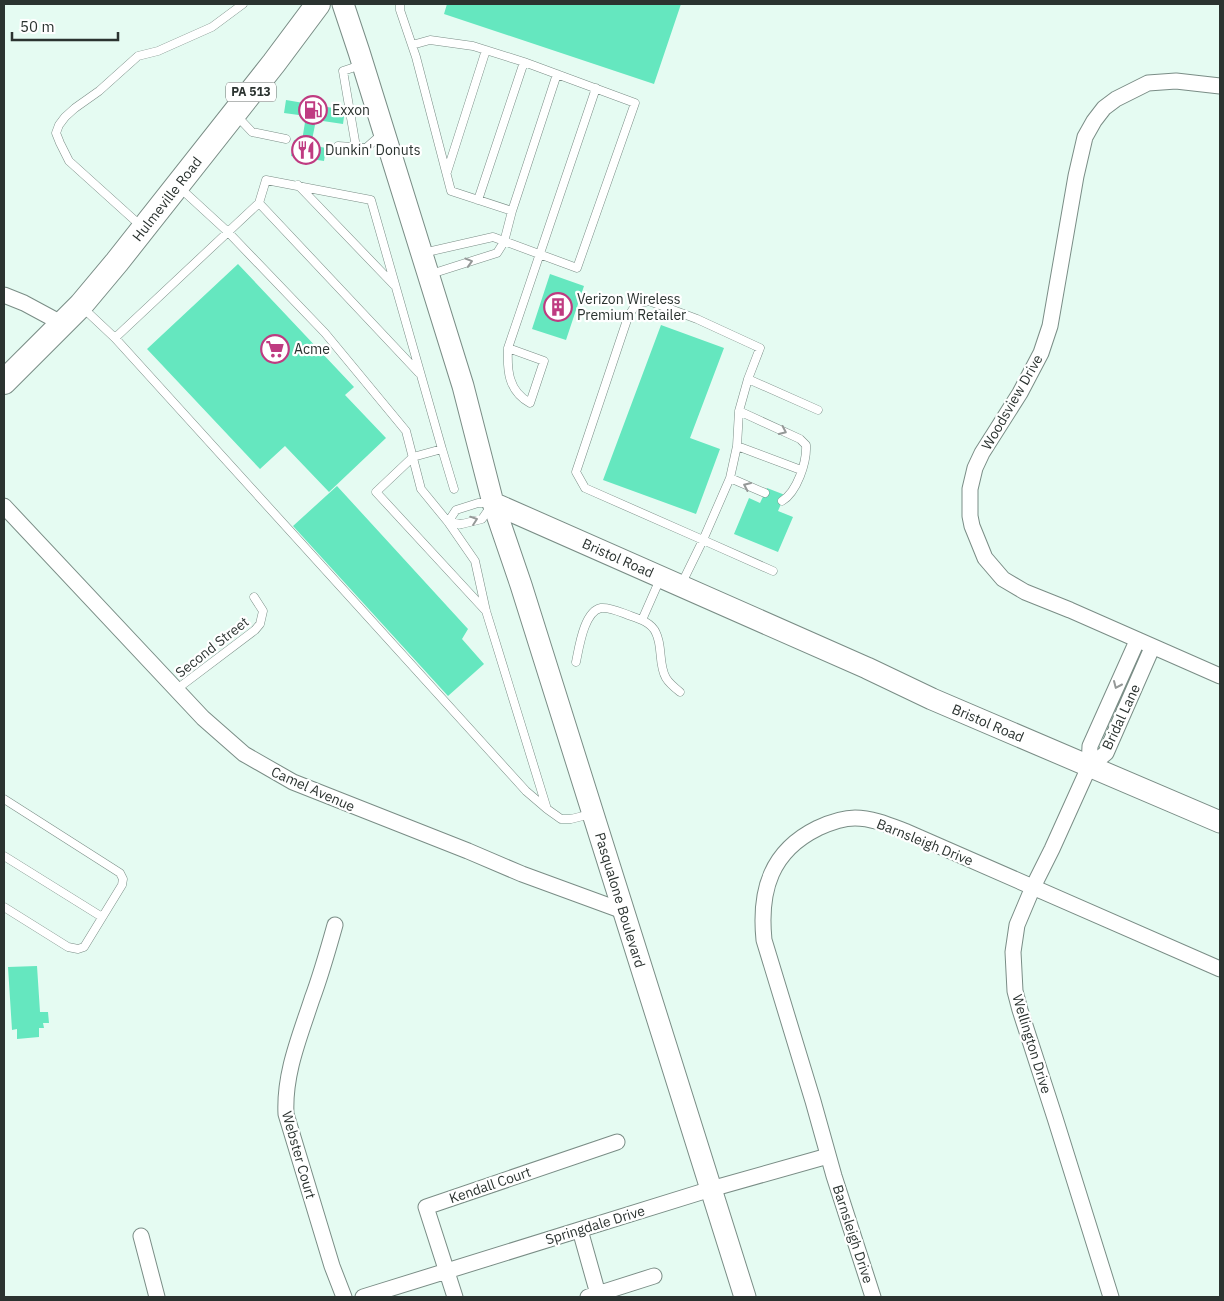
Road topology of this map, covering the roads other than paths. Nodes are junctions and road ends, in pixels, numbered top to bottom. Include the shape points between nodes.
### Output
1 (243, 4) edge
2 (318, 4) edge
3 (343, 4) edge
4 (400, 4) edge
5 (412, 45) junction
6 (486, 50) junction
7 (524, 62) junction
8 (363, 64) junction
9 (557, 74) junction
10 (1220, 86) edge
11 (596, 88) junction
12 (234, 114) junction
13 (384, 133) junction
14 (286, 139) dead end
15 (338, 146) dead end
16 (356, 147) junction
17 (447, 173) junction
18 (298, 185) junction
19 (178, 186) junction
20 (478, 200) junction
21 (259, 203) junction
22 (512, 211) junction
23 (144, 229) junction
24 (228, 232) junction
25 (504, 242) junction
26 (422, 254) junction
27 (540, 255) junction
28 (428, 275) junction
29 (395, 287) junction
30 (4, 295) edge
31 (81, 305) junction
32 (63, 324) junction
33 (115, 338) junction
34 (508, 348) junction
35 (420, 374) junction
36 (748, 379) junction
37 (4, 382) edge
38 (739, 410) junction
39 (818, 410) dead end
40 (737, 446) junction
41 (442, 449) junction
42 (413, 457) junction
43 (802, 470) junction
44 (730, 478) junction
45 (454, 489) dead end
46 (765, 493) dead end
47 (782, 501) dead end
48 (493, 503) junction
49 (4, 506) edge
50 (448, 522) junction
51 (703, 540) junction
52 (772, 571) dead end
53 (660, 577) junction
54 (680, 586) junction
55 (254, 597) dead end
56 (486, 611) junction
57 (642, 620) junction
58 (1137, 641) junction
59 (1152, 648) junction
60 (576, 662) dead end
61 (1220, 676) edge
62 (177, 690) junction
63 (680, 692) dead end
64 (1089, 767) junction
65 (4, 798) edge
66 (547, 809) junction
67 (593, 814) junction
68 (1220, 822) edge
69 (4, 856) edge
70 (1032, 887) junction
71 (4, 907) edge
72 (623, 911) junction
73 (102, 917) junction
74 (335, 925) dead end
75 (1220, 969) edge
76 (617, 1142) dead end
77 (828, 1156) junction
78 (711, 1189) junction
79 (580, 1230) junction
80 (141, 1236) dead end
81 (447, 1271) junction
82 (654, 1276) dead end
83 (593, 1296) edge
84 (157, 1297) edge
85 (344, 1297) edge
86 (363, 1297) edge
87 (454, 1297) edge
88 (745, 1297) edge
89 (873, 1297) edge
90 (1111, 1297) edge

1 - 23 lane via 212,27 158,51 138,56 59,125 56,133 69,161
2 - 12 main road, Hulmeville Road / PA 513
3 - 8 main road
4 - 5 lane
5 - 6 lane via 430,40
5 - 17 lane
6 - 7 lane
6 - 17 lane
7 - 9 lane
7 - 20 lane
8 - 13 main road
8 - 16 lane via 343,71
9 - 11 lane
9 - 22 lane
10 - 58 street, Woodsview Drive via 1176,81 1148,83 1116,99 1094,121 1085,137 1078,167 1054,308 1041,353 982,453 970,489 972,526 985,558 1003,579 1025,592
11 - 27 lane
11 - 27 lane via 635,103 577,268
12 - 14 lane via 252,132
12 - 19 main road, Hulmeville Road / PA 513
13 - 16 lane via 366,148
13 - 26 main road
15 - 16 lane
17 - 20 lane via 452,191
18 - 21 lane via 266,180
18 - 29 lane
18 - 29 lane via 371,200
19 - 23 main road, Hulmeville Road / PA 513
19 - 24 lane
20 - 22 lane
21 - 24 lane
21 - 35 lane
22 - 25 lane
23 - 31 main road, Hulmeville Road / PA 513
24 - 33 lane
24 - 42 lane via 325,333 406,431
25 - 26 lane via 493,237
25 - 27 lane
28 -> 25 lane via 497,253
26 - 28 main road
27 - 34 lane
28 - 48 main road via 464,386
29 - 35 lane
30 - 32 street
31 - 32 main road, Hulmeville Road / PA 513
31 - 33 lane
32 - 37 main road, Hulmeville Road / PA 513
33 - 66 lane via 526,791
34 - 34 lane via 507,370 514,387 530,403 544,361
35 - 41 lane
36 - 38 lane
36 - 39 lane
36 - 51 lane via 760,348 697,318 649,301 636,304 628,317 576,472 585,488
38 - 40 lane
38 -> 43 lane via 800,439 806,445 807,455
40 - 43 lane
40 - 44 lane
41 - 42 lane
41 - 45 lane
42 - 50 lane via 421,489
42 - 56 lane via 376,492
43 - 47 lane via 795,487
46 -> 44 lane
44 - 51 lane
48 - 50 lane via 478,502 456,510
50 -> 48 lane via 462,524 482,519
48 - 53 main road, Bristol Road
48 - 67 main road, Pasqualone Boulevard
49 - 62 street, Camel Avenue
50 - 56 lane via 475,561
51 - 52 lane
51 - 54 lane
53 - 54 main road, Bristol Road
53 - 57 lane
54 - 64 main road, Bristol Road
55 - 62 lane, Second Street via 263,610 260,624
56 - 66 lane
57 - 60 lane via 615,610 603,608 594,612 582,634
57 - 63 lane via 656,632 662,668 667,679
58 - 59 street, Woodsview Drive
58 -> 64 street, Bridal Lane via 1090,746
59 - 61 street, Woodsview Drive
59 - 64 street, Bridal Lane via 1106,753
62 - 72 street, Camel Avenue via 237,750 293,782
64 - 68 main road, Bristol Road
64 - 70 street, Wellington Drive
65 - 73 lane via 120,873 122,885
66 - 67 lane via 561,819
67 - 72 main road, Pasqualone Boulevard
69 - 73 lane
70 - 75 street, Barnsleigh Drive
70 - 77 street, Barnsleigh Drive via 907,832 855,818 830,823 810,832 786,850 773,870 766,891 762,919 764,940
70 - 90 street, Wellington Drive via 1017,925 1013,952 1015,991
71 - 73 lane via 68,947 78,949 84,947
72 - 78 main road, Pasqualone Boulevard
74 - 85 street, Webster Court via 293,1054 285,1102 286,1114
76 - 81 street, Kendall Court via 426,1207
77 - 78 street, Springdale Drive
77 - 89 street, Barnsleigh Drive
78 - 79 street, Springdale Drive
78 - 88 main road, Pasqualone Boulevard
79 - 81 street, Springdale Drive
79 - 83 street
80 - 84 street
81 - 86 street, Springdale Drive
81 - 87 street
82 - 83 street

